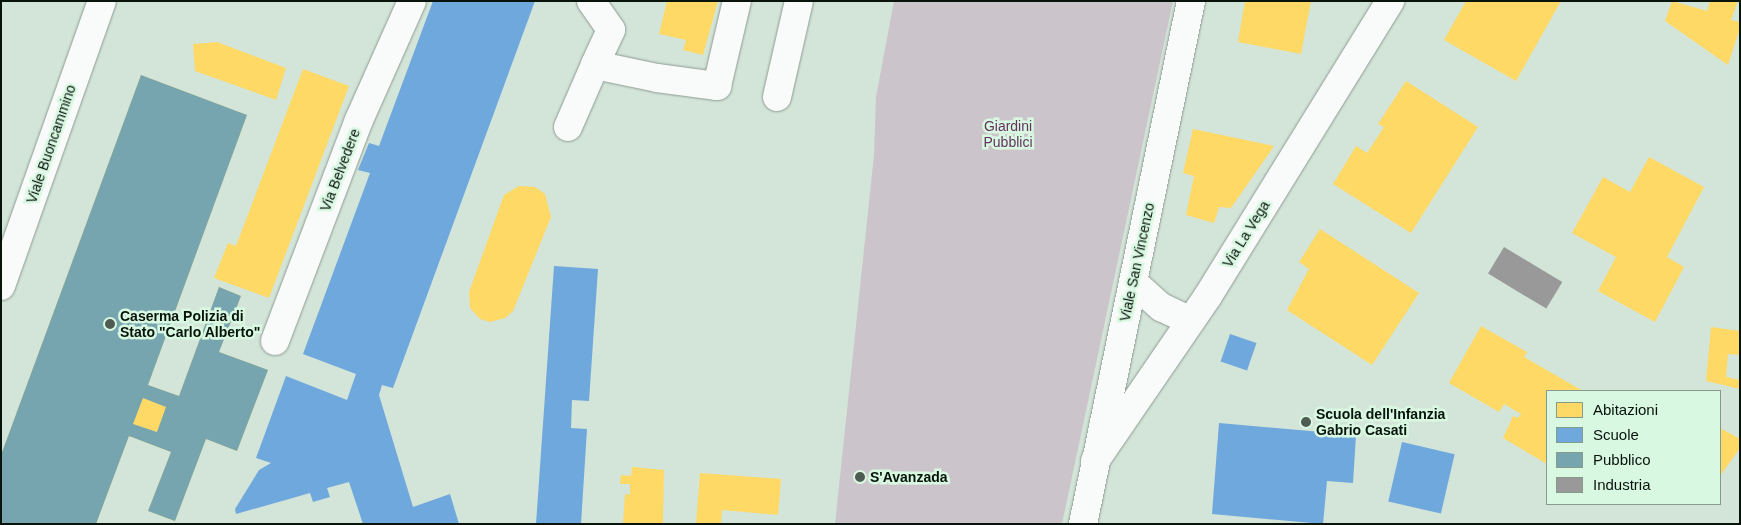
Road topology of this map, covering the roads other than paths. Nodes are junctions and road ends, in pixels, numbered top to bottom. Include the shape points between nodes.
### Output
1 (102, 1) edge
2 (412, 1) edge
3 (591, 1) edge
4 (738, 1) edge
5 (799, 1) edge
6 (1191, 1) edge
7 (1390, 1) edge
8 (595, 65) junction
9 (777, 97) dead end
10 (568, 127) dead end
11 (1133, 282) junction
12 (1, 286) edge
13 (1191, 321) junction
14 (275, 341) dead end
15 (1095, 461) junction
16 (1083, 524) edge

1 - 12 street, Viale Buoncammino
2 - 14 street, Via Belvedere via 359,120
3 - 8 street via 611,30
4 - 8 street via 717,86
5 - 9 street
6 - 11 street, Viale San Vincenzo
7 - 13 street, Via La Vega
8 - 10 street
11 - 13 street via 1161,307
11 - 15 street, Viale San Vincenzo
13 - 15 street, Via La Vega
15 - 16 street, Viale San Vincenzo

